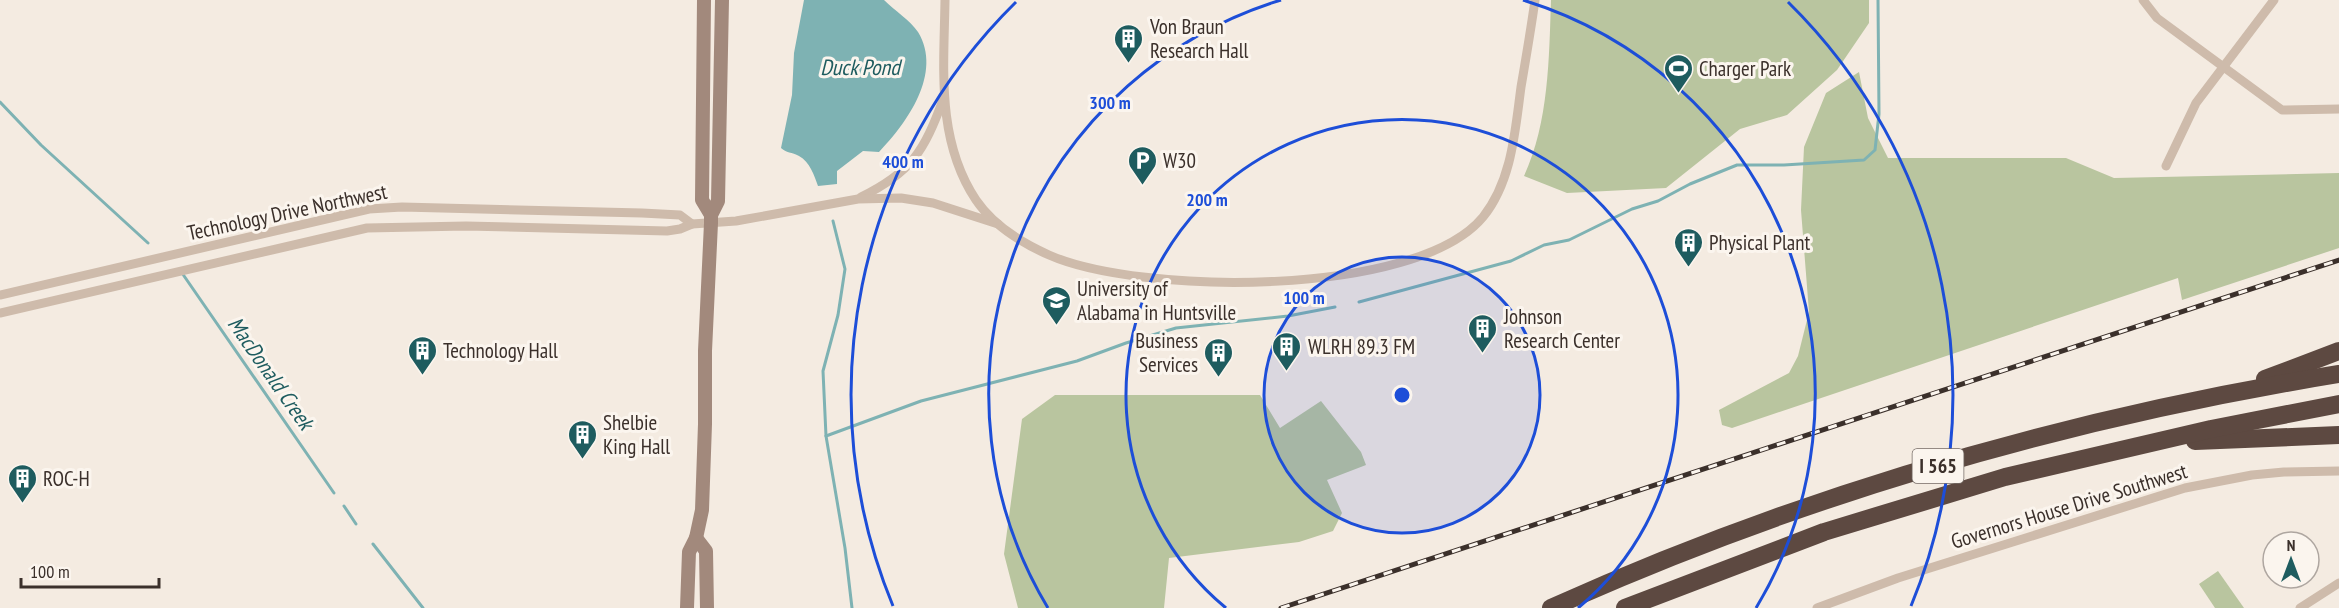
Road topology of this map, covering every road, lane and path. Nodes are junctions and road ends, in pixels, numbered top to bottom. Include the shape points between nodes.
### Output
1 (704, 0) edge
2 (722, 0) edge
3 (945, 0) edge
4 (1535, 0) edge
5 (2143, 0) edge
6 (2274, 0) edge
7 (2223, 67) junction
8 (944, 97) junction
9 (2339, 109) edge
10 (2166, 166) dead end
11 (858, 199) junction
12 (711, 219) junction
13 (692, 224) junction
14 (998, 224) junction
15 (0, 295) edge
16 (0, 313) edge
17 (2339, 351) edge
18 (2339, 374) edge
19 (2216, 397) junction
20 (2339, 404) edge
21 (2339, 435) edge
22 (2148, 444) junction
23 (2339, 471) edge
24 (696, 538) junction
25 (2339, 583) edge
26 (687, 608) edge
27 (707, 608) edge
28 (1551, 608) edge
29 (1625, 608) edge
30 (1817, 608) edge
31 (2300, 608) edge

1 - 12 main road via 702,200
2 - 12 main road via 718,201
3 - 8 street
4 - 14 street via 1512,148 1496,198 1481,219 1457,238 1419,256 1344,274 1240,282 1183,281 1081,266 1023,242
5 - 7 street via 2157,18
6 - 7 street
7 - 9 street via 2282,110
7 - 10 street via 2196,103
8 - 11 street via 931,134 918,155 903,172
8 - 14 street via 952,146 963,176 977,201
11 - 12 street, Technology Drive Northwest via 736,221
11 - 14 street, Technology Drive Northwest via 901,198 933,203
12 - 13 street, Technology Drive Northwest
12 - 24 main road via 702,510
13 - 15 street, Technology Drive Northwest via 680,215 642,213 369,209
13 - 16 street, Technology Drive Northwest via 667,231 368,228
17 - 19 highway
18 - 19 highway, I 565
19 - 28 highway, I 565 via 2022,442 1851,493 1717,540
20 - 22 highway, I 565
21 - 22 highway
22 - 29 highway, I 565 via 2005,477 1824,532
23 - 30 street, Governors House Drive Southwest via 2273,473 2192,486 1898,578
24 - 26 main road via 689,552
24 - 27 main road via 706,551
25 - 31 street

